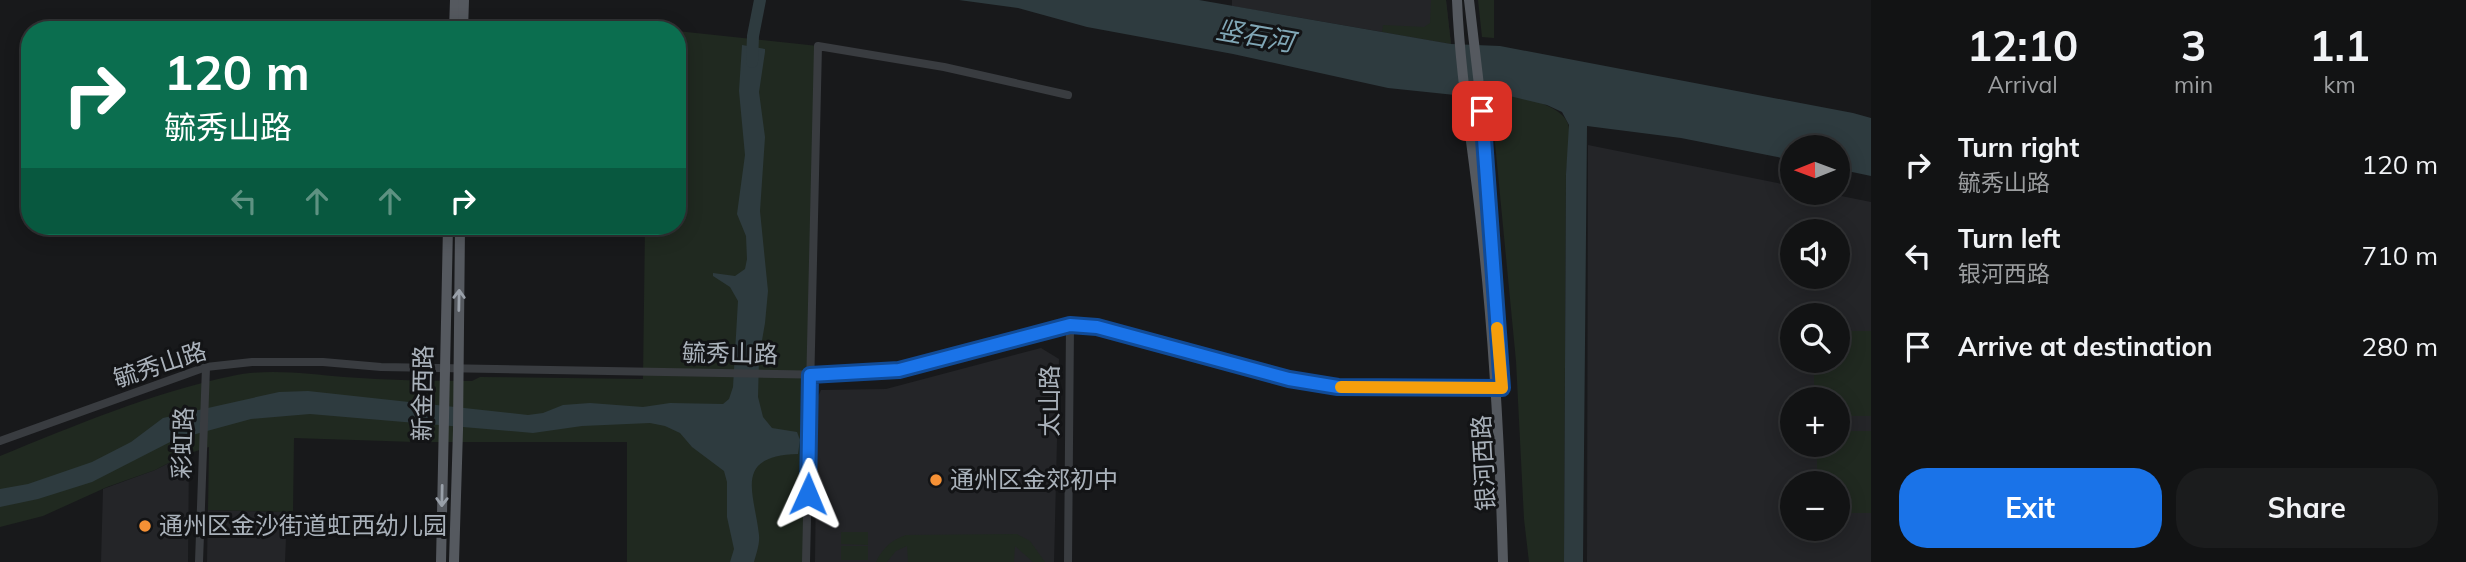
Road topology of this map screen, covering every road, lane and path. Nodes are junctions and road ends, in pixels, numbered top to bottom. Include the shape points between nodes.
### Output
1 (455, 0) edge
2 (464, 0) edge
3 (1457, 0) edge
4 (1469, 0) edge
5 (454, 21) edge
6 (463, 21) edge
7 (1068, 95) dead end
8 (448, 235) edge
9 (460, 235) edge
10 (1070, 325) junction
11 (206, 367) junction
12 (444, 367) junction
13 (458, 368) junction
14 (810, 375) junction
15 (1499, 388) junction
16 (0, 441) edge
17 (199, 562) edge
18 (440, 562) edge
19 (454, 562) edge
20 (806, 562) edge
21 (1068, 562) edge
22 (1503, 562) edge
23 (1509, 562) edge

1 - 5 main road
2 - 6 main road
3 - 15 main road, 银河西路
4 - 15 main road, 银河西路 via 1482,111
7 - 14 street via 944,67 818,46
8 - 12 main road, 新金西路
13 -> 9 main road, 新金西路
10 - 14 street, 毓秀山路 via 899,370
10 - 15 street, 毓秀山路 via 1097,327 1289,379 1338,387
10 - 21 street, 太山路
11 - 12 street, 毓秀山路 via 323,362
11 - 16 street, 毓秀山路
11 - 17 street, 彩虹路
12 - 13 street, 毓秀山路
12 -> 18 main road, 新金西路
13 - 14 street, 毓秀山路
13 - 19 main road, 新金西路
14 - 20 street
15 - 22 main road, 银河西路
15 - 23 main road, 银河西路

